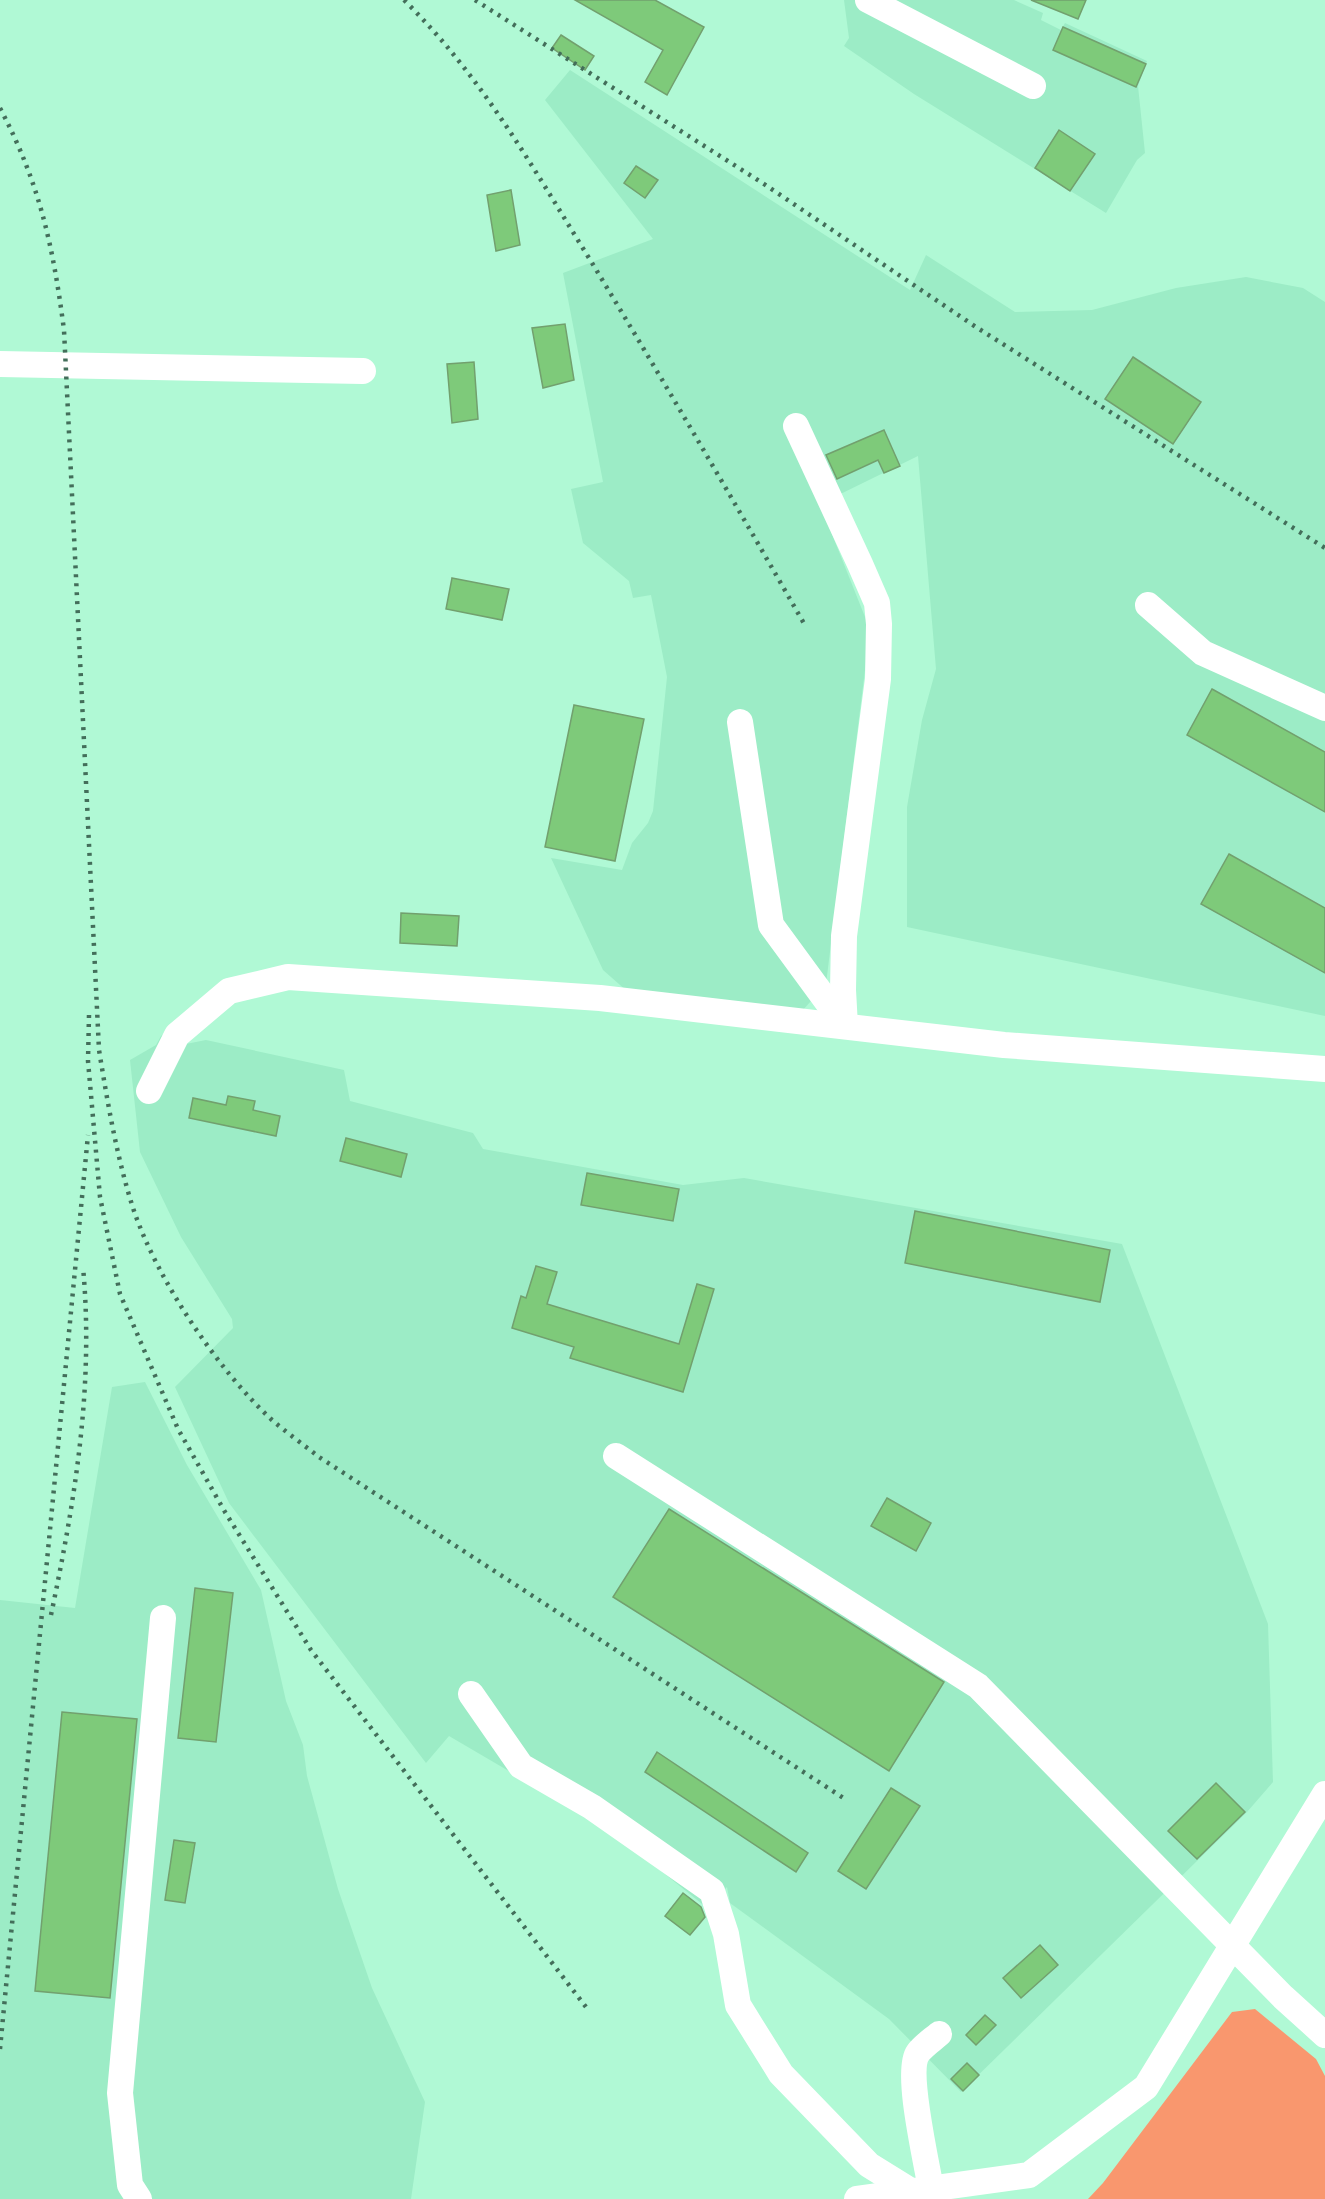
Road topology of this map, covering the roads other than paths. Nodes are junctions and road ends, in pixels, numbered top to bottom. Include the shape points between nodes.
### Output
1 (868, 0) edge
2 (1033, 86) dead end
3 (0, 364) edge
4 (363, 371) dead end
5 (796, 426) dead end
6 (1148, 605) dead end
7 (1325, 708) edge
8 (740, 722) dead end
9 (846, 1026) junction
10 (1325, 1069) edge
11 (149, 1090) dead end
12 (616, 1456) dead end
13 (163, 1618) dead end
14 (471, 1694) dead end
15 (1325, 1794) edge
16 (1232, 1946) junction
17 (939, 2034) dead end
18 (1325, 2035) edge
19 (921, 2190) junction
20 (139, 2199) edge
21 (857, 2199) edge

1 - 2 street
3 - 4 street
5 - 9 street via 865,573 877,603 879,624 878,679 844,936
6 - 7 street via 1203,653
8 - 9 street via 771,925
9 - 10 street via 1004,1045
9 - 11 street via 600,998 288,977 229,991 177,1035
12 - 16 street via 978,1686
13 - 20 street via 120,2093 130,2185
14 - 19 street via 521,1766 592,1808 712,1890 726,1934 738,2005 781,2074 868,2165
15 - 16 street
16 - 18 street
16 - 19 street via 1146,2087 1029,2175
17 - 19 street via 916,2054 914,2091
19 - 21 street

